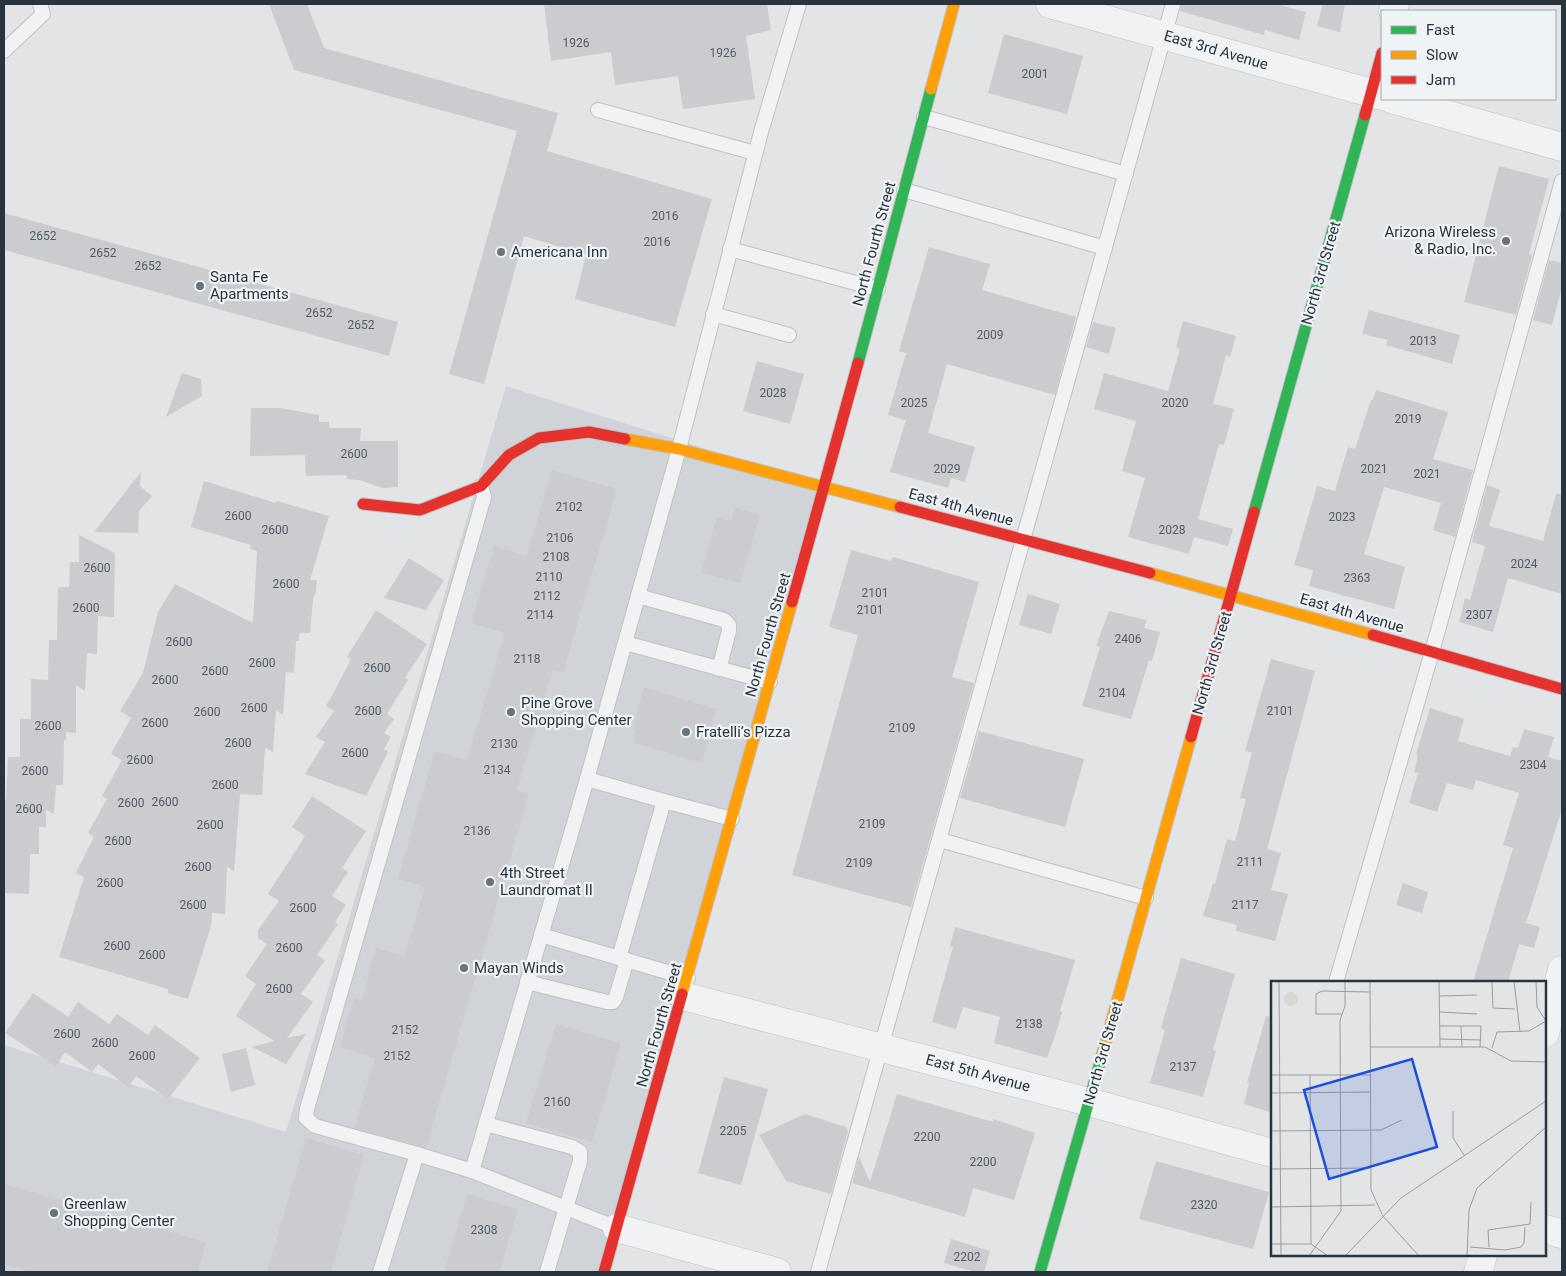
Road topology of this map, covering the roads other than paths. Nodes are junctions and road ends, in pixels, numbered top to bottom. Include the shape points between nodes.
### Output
1 (40, 4) edge
2 (799, 4) edge
3 (954, 4) edge
4 (1050, 4) edge
5 (1173, 4) edge
6 (1164, 36) junction
7 (4, 51) edge
8 (1381, 96) edge
9 (1381, 99) edge
10 (1396, 100) edge
11 (598, 110) dead end
12 (924, 117) junction
13 (1562, 147) edge
14 (755, 152) junction
15 (1126, 174) junction
16 (1562, 181) edge
17 (904, 190) junction
18 (1105, 248) junction
19 (730, 249) junction
20 (878, 289) junction
21 (713, 314) junction
22 (789, 335) dead end
23 (679, 449) junction
24 (481, 486) junction
25 (825, 486) junction
26 (363, 504) dead end
27 (1024, 539) junction
28 (1231, 594) junction
29 (638, 596) junction
30 (624, 643) junction
31 (1432, 652) junction
32 (719, 669) junction
33 (770, 682) junction
34 (1562, 689) edge
35 (587, 780) junction
36 (664, 801) junction
37 (732, 819) junction
38 (940, 840) junction
39 (1146, 898) junction
40 (541, 935) junction
41 (623, 959) junction
42 (1562, 970) edge
43 (1336, 981) edge
44 (527, 982) junction
45 (685, 987) junction
46 (1546, 1029) edge
47 (882, 1048) junction
48 (1090, 1102) junction
49 (486, 1124) junction
50 (1271, 1153) edge
51 (417, 1154) junction
52 (472, 1171) junction
53 (566, 1208) junction
54 (617, 1228) junction
55 (1546, 1229) edge
56 (1562, 1234) edge
57 (1483, 1256) edge
58 (380, 1272) edge
59 (547, 1272) edge
60 (604, 1272) edge
61 (777, 1272) edge
62 (818, 1272) edge
63 (1040, 1272) edge
64 (1478, 1272) edge

1 - 7 lane via 43,14
2 - 14 lane
3 - 12 street, North Fourth Street
4 - 6 street, East 3rd Avenue
5 - 6 lane
6 - 8 street, East 3rd Avenue
6 - 15 lane
9 - 28 street, North 3rd Street
10 - 13 street, East 3rd Avenue
11 - 14 lane
12 - 15 lane
12 - 17 street, North Fourth Street
14 - 19 lane
15 - 18 lane
16 - 31 lane
17 - 18 lane
17 - 20 street, North Fourth Street
18 - 27 lane
19 - 20 lane
19 - 21 lane
20 - 25 street, North Fourth Street
21 - 22 lane
21 - 23 lane
23 - 24 street, East 4th Avenue via 589,432 539,438 509,455
23 - 25 street, East 4th Avenue
23 - 29 lane
24 - 26 street, East 4th Avenue via 420,510
24 - 51 lane via 484,497 306,1118 315,1126
25 - 27 street, East 4th Avenue
25 - 33 street, North Fourth Street
27 - 28 street, East 4th Avenue
27 - 38 lane
28 - 31 street, East 4th Avenue
28 - 39 street, North 3rd Street
29 - 30 lane
29 - 32 lane via 724,620 729,631
30 - 32 lane
30 - 35 lane
31 - 34 street, East 4th Avenue
31 - 43 lane
32 - 33 lane
33 - 37 street, North Fourth Street
35 - 36 lane
35 - 40 lane
36 - 37 lane
36 - 41 lane
37 - 45 street, North Fourth Street
38 - 39 lane
38 - 47 lane
39 - 48 street, North 3rd Street
40 - 41 lane
40 - 44 lane
41 - 44 lane via 613,1002
41 - 45 lane
42 - 46 street
44 - 49 lane
45 - 47 street, East 5th Avenue
45 - 54 street, North Fourth Street
47 - 48 street, East 5th Avenue
47 - 62 lane
48 - 50 street, East 5th Avenue
48 - 63 street, North 3rd Street
49 - 52 lane
49 - 53 lane via 572,1147 580,1152
51 - 52 lane
51 - 58 lane
52 - 53 lane
53 - 54 lane
53 - 59 lane
54 - 60 street, North Fourth Street
54 - 61 street
55 - 56 street
57 - 64 street

